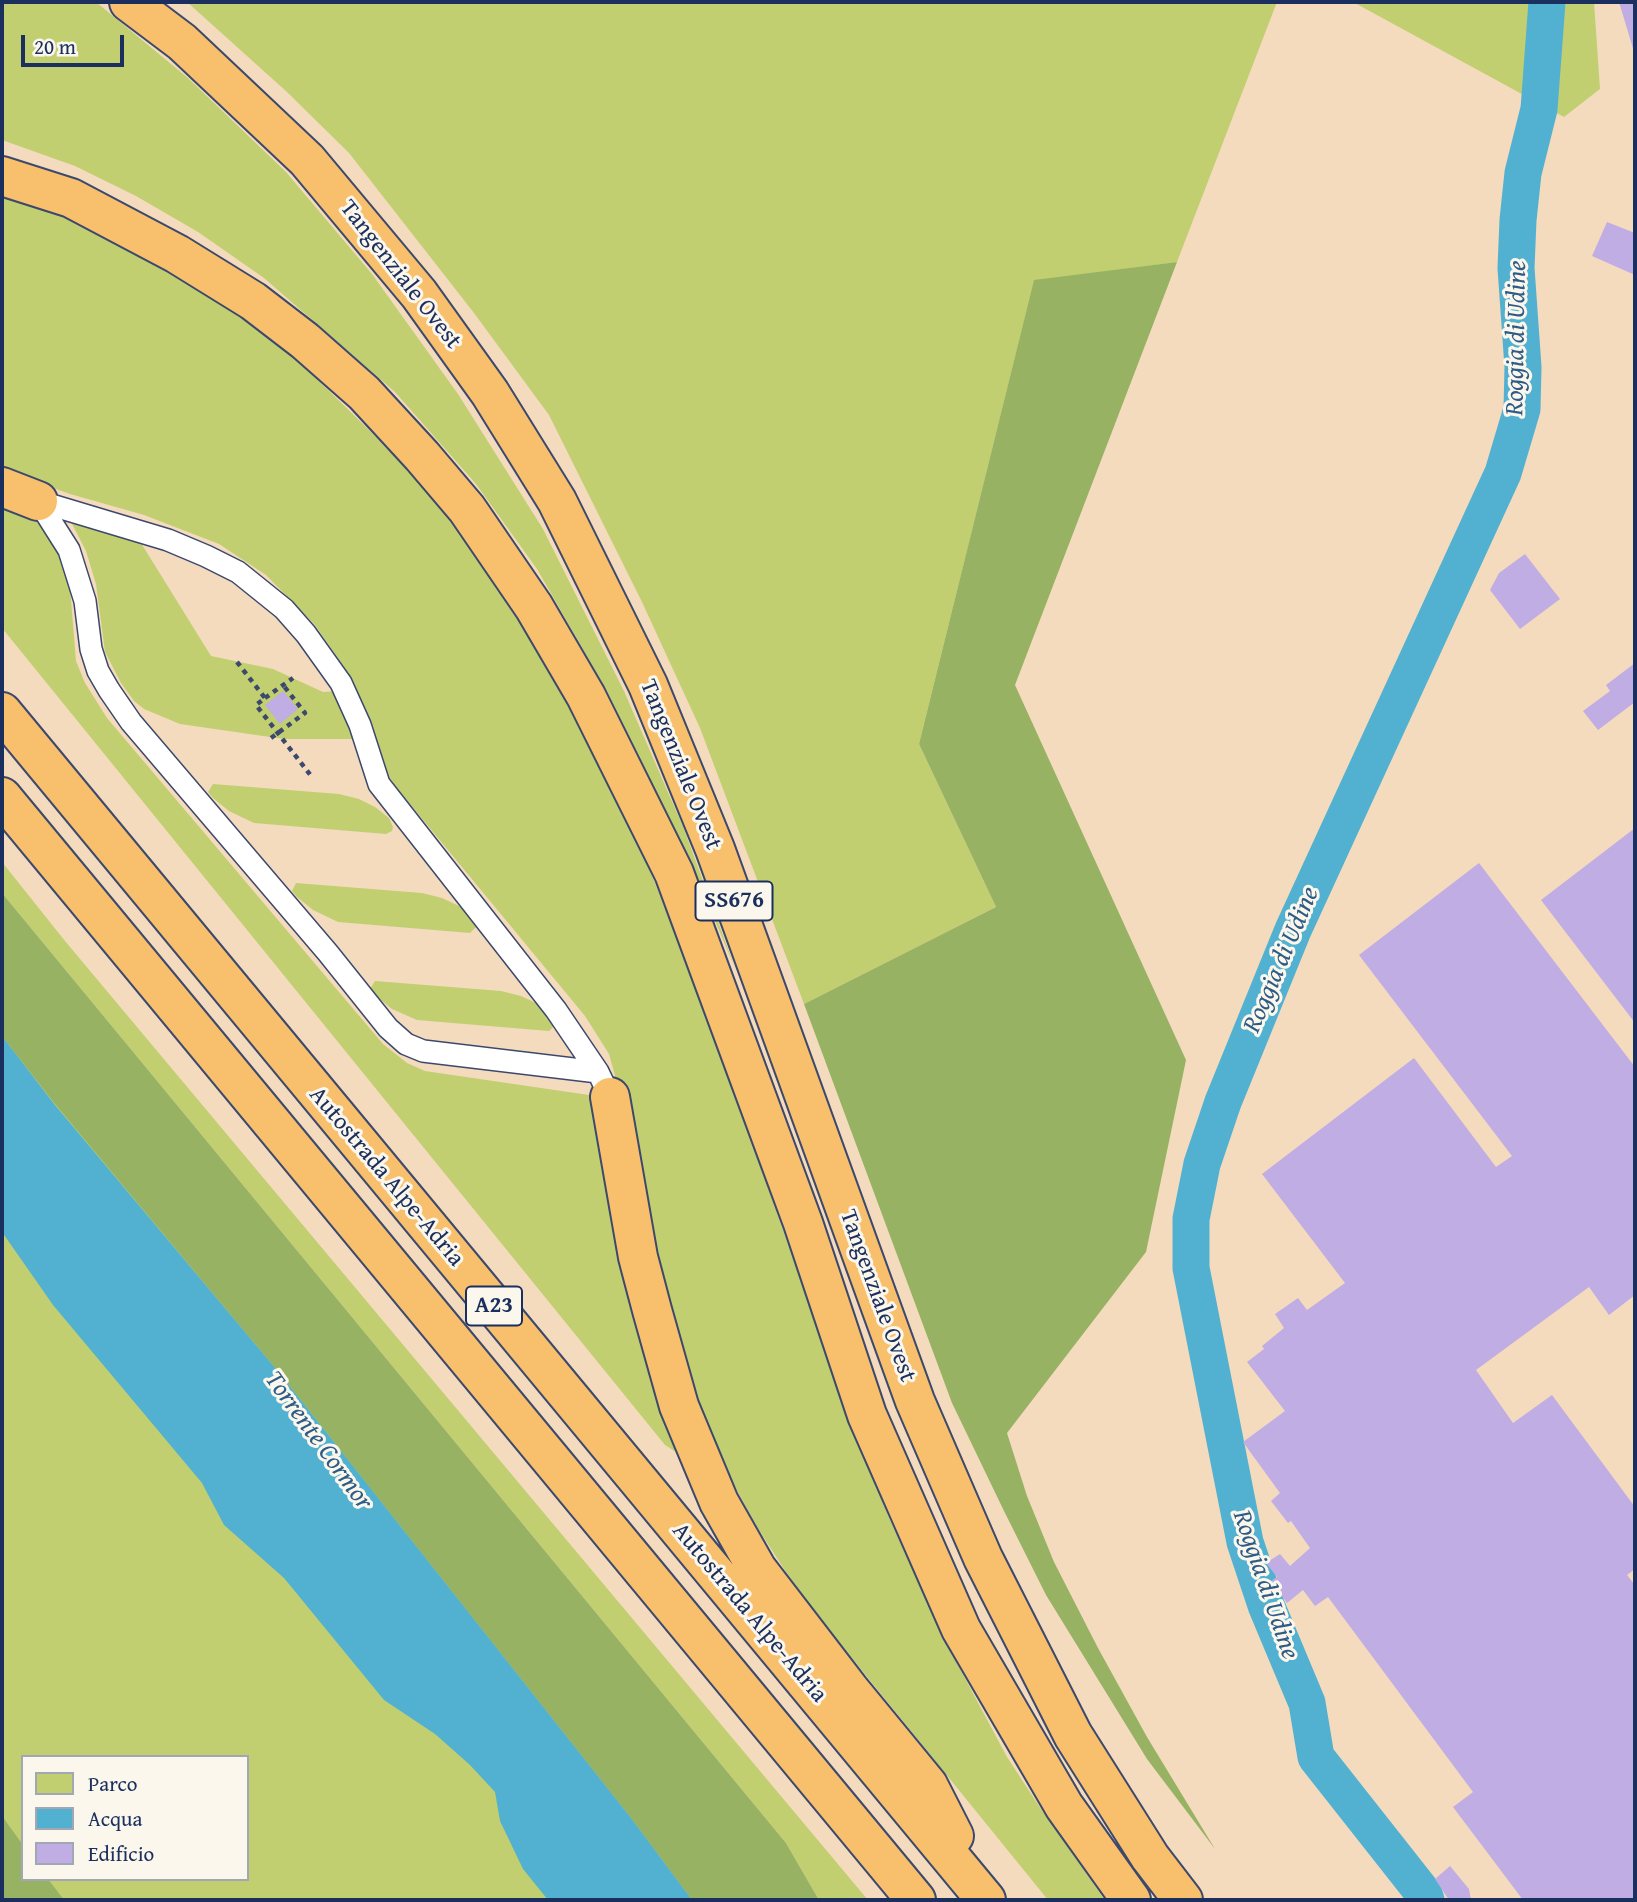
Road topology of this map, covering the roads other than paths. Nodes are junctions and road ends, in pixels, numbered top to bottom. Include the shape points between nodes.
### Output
1 (129, 2) edge
2 (2, 176) edge
3 (2, 487) edge
4 (38, 501) junction
5 (2, 712) edge
6 (2, 797) edge
7 (604, 1085) junction
8 (916, 1900) edge
9 (986, 1900) edge
10 (1131, 1900) edge
11 (1184, 1900) edge

1 - 11 highway, Tangenziale Ovest / SS676 via 182,42 307,160 419,294 490,393 557,501 648,685 715,849 915,1401 983,1558 1073,1735 1150,1857
2 - 10 highway, Tangenziale Ovest / SS676 via 71,198 177,254 253,301 305,341 364,393 422,456 467,509 534,607 586,696 674,873 803,1223 867,1415 961,1629 1063,1805
3 - 4 highway
4 - 7 lane via 206,556 238,572 284,610 341,683 379,784 556,1010
4 - 7 lane via 69,550 85,601 91,649 108,690 388,1028 423,1051
5 - 9 highway, Autostrada Alpe-Adria / A23
6 - 8 highway, A23
7 - 9 highway via 652,1310 679,1406 719,1502 757,1569 928,1785

